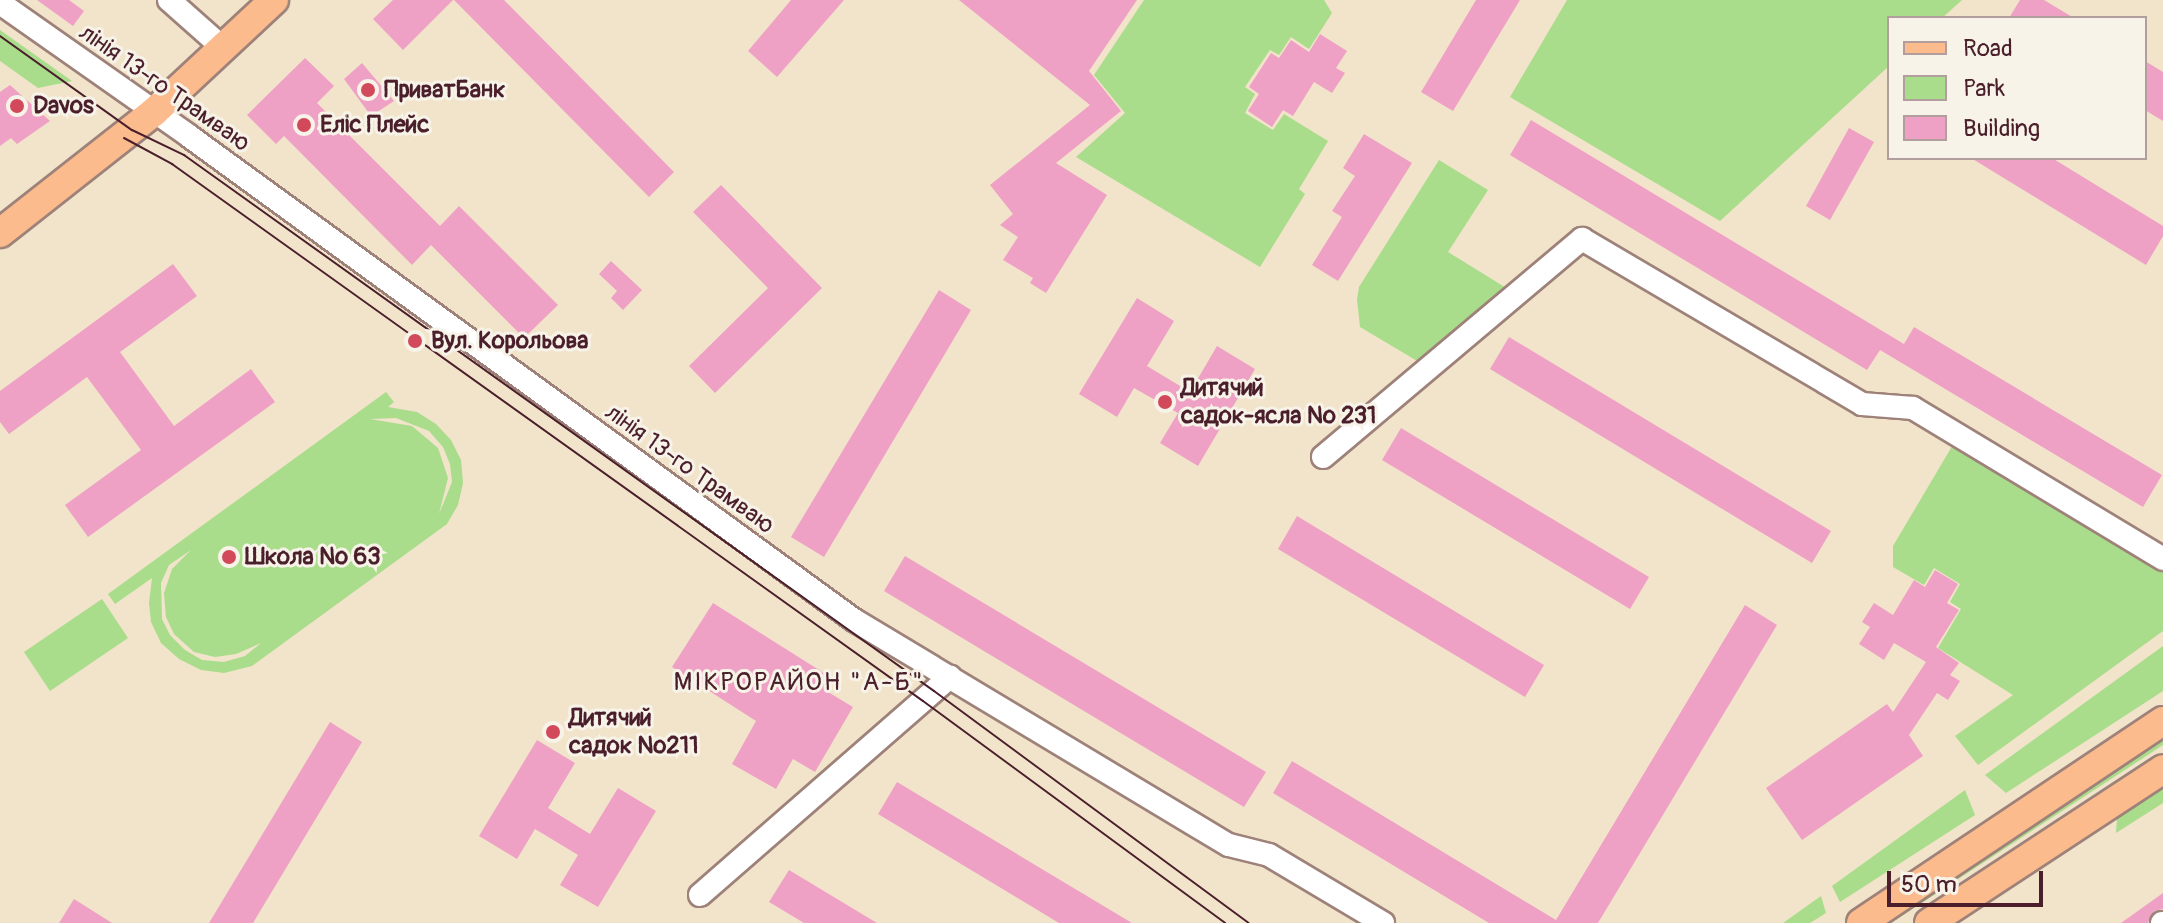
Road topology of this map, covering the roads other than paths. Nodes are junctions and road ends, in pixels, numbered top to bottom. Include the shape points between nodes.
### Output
1 (169, 0) edge
2 (274, 0) edge
3 (0, 3) edge
4 (223, 48) junction
5 (154, 112) junction
6 (0, 233) edge
7 (1323, 457) dead end
8 (2163, 559) edge
9 (950, 677) junction
10 (2163, 721) edge
11 (2163, 769) edge
12 (700, 895) dead end
13 (1383, 923) edge
14 (1861, 923) edge
15 (1929, 923) edge

1 - 4 street
2 - 4 main road
3 - 5 street, лінія 13-го Трамваю
4 - 5 main road
5 - 6 main road
5 - 9 street, лінія 13-го Трамваю via 854,620
7 - 8 street via 1582,239 1862,404 1913,408
9 - 12 street
9 - 13 street, лінія 13-го Трамваю via 1229,845 1269,855
10 - 14 main road
11 - 15 main road

